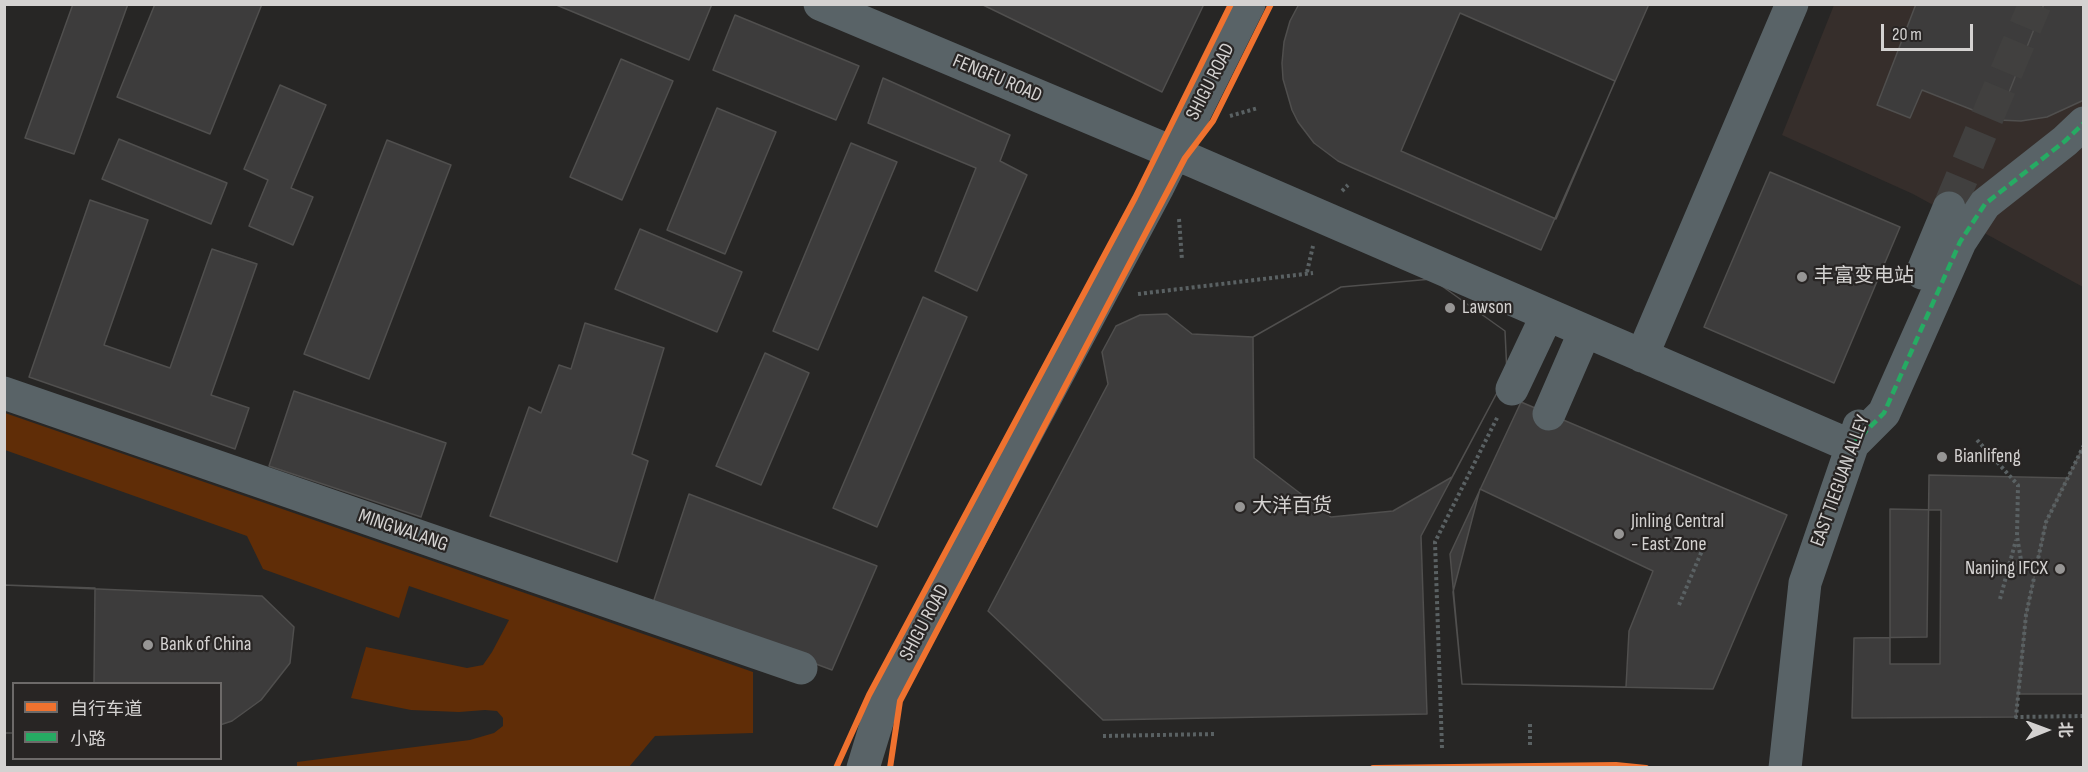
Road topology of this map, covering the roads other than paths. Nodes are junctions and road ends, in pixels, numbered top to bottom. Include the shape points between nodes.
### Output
1 (820, 4) edge
2 (1249, 4) edge
3 (1791, 4) edge
4 (2084, 123) edge
5 (1174, 154) junction
6 (1949, 208) tunnel mouth
7 (1547, 315) junction
8 (1585, 331) junction
9 (1642, 356) junction
10 (1512, 389) road end
11 (4, 393) edge
12 (1549, 414) dead end
13 (1851, 446) junction
14 (801, 668) dead end
15 (863, 768) edge
16 (1785, 768) edge

1 - 5 street, FENGFU ROAD
2 - 5 street, SHIGU ROAD
3 - 9 street
4 - 13 street via 1985,204 1960,242 1884,413
5 - 7 street, FENGFU ROAD
5 - 15 street, SHIGU ROAD via 884,699
6 - 13 street, EAST TIEGUAN ALLEY
7 - 8 street, FENGFU ROAD
7 - 10 street
8 - 9 street, FENGFU ROAD
8 - 12 street
9 - 13 street, FENGFU ROAD
11 - 14 street, MINGWALANG
13 - 16 street, EAST TIEGUAN ALLEY via 1805,582

